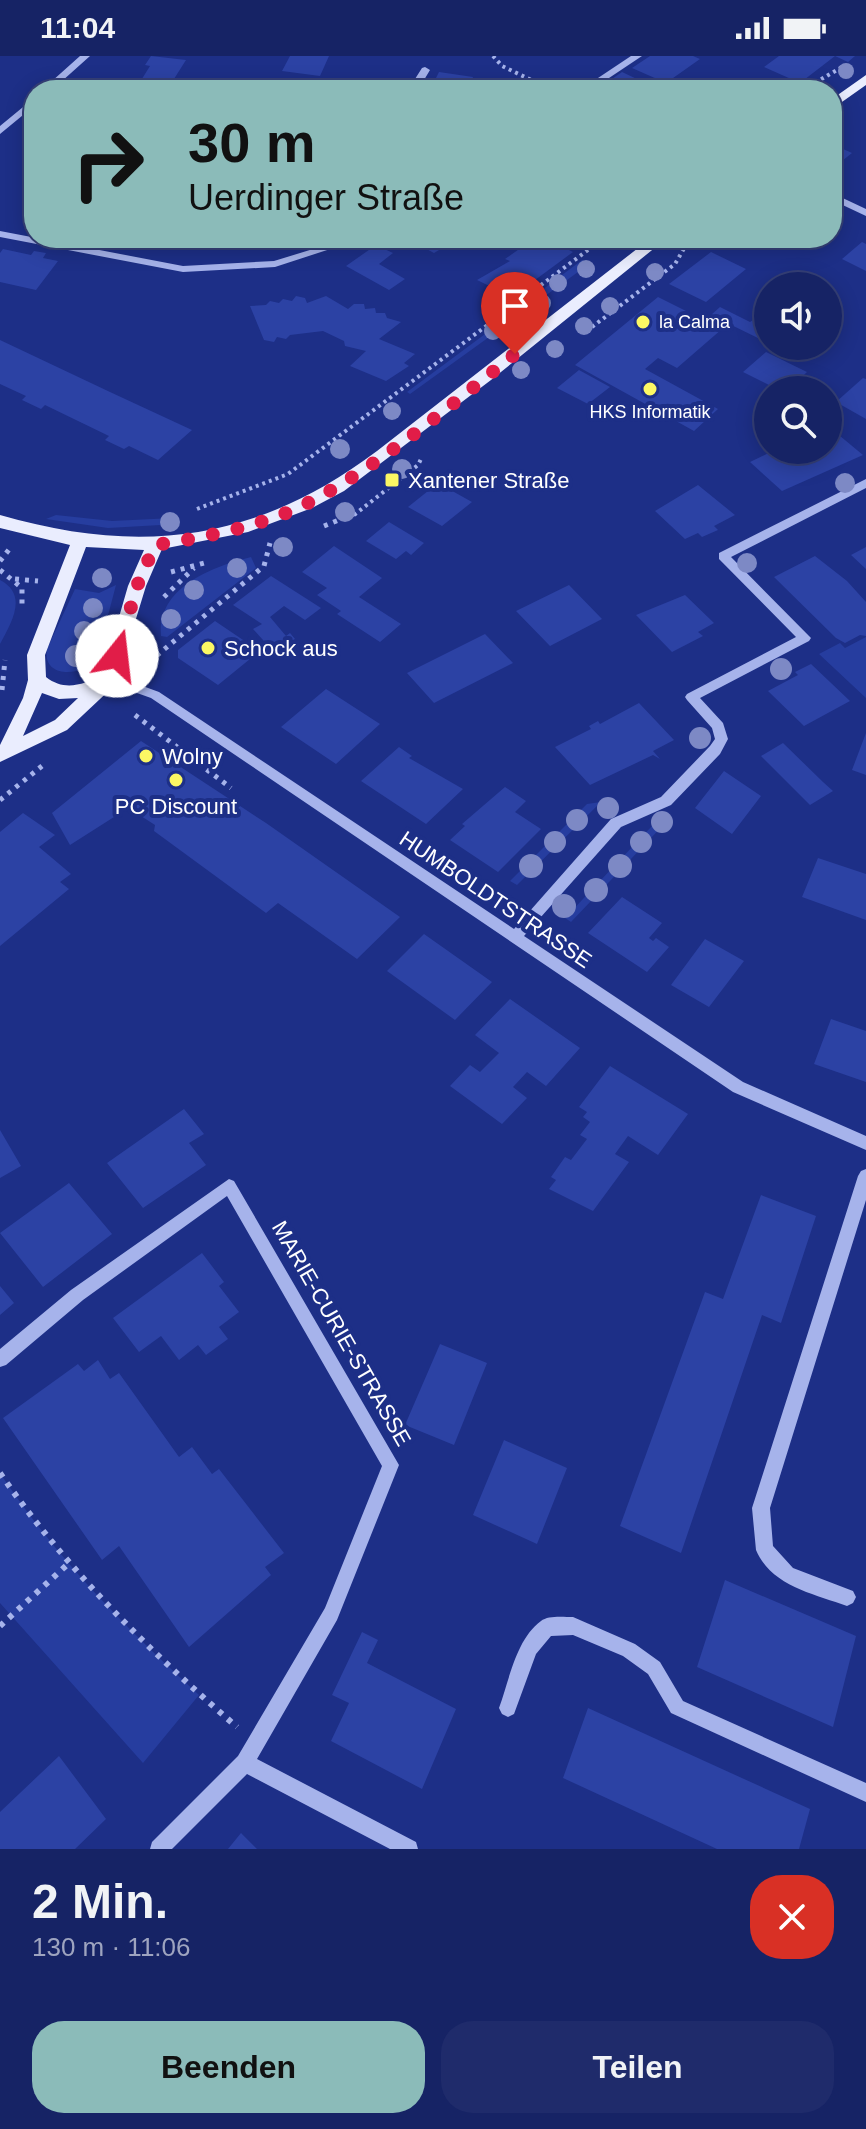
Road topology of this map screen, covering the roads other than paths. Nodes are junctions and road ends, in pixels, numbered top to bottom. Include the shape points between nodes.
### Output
1 (85, 56) edge
2 (637, 56) edge
3 (425, 70) dead end
4 (866, 79) edge
5 (58, 80) edge
6 (419, 80) edge
7 (600, 80) edge
8 (842, 97) edge
9 (24, 110) edge
10 (0, 131) edge
11 (842, 201) edge
12 (866, 213) edge
13 (0, 234) edge
14 (24, 239) edge
15 (73, 248) edge
16 (327, 248) edge
17 (647, 248) edge
18 (866, 483) edge
19 (0, 521) edge
20 (79, 543) junction
21 (155, 545) junction
22 (110, 679) junction
23 (37, 680) junction
24 (4, 752) edge
25 (514, 938) junction
26 (866, 1143) edge
27 (866, 1176) edge
28 (0, 1359) edge
29 (847, 1597) dead end
30 (508, 1708) dead end
31 (245, 1763) junction
32 (866, 1793) edge
33 (159, 1849) edge
34 (409, 1849) edge

1 - 5 street
2 - 7 street
3 - 6 street
4 - 8 main road
9 - 10 street
11 - 12 street
13 - 14 street
15 - 16 street via 183,269 275,264
17 - 21 main road via 361,471 307,503 211,535
18 - 25 street via 723,556 805,638 691,697 718,726 722,739 715,750 666,801 616,823
19 - 20 main road
20 - 21 main road
20 - 23 main road via 36,655
21 - 22 main road via 137,586
22 - 23 main road via 67,694 48,691
22 - 24 main road via 61,725
22 - 25 street, HUMBOLDTSTRASSE via 155,695
23 - 24 main road
25 - 26 street, HUMBOLDTSTRASSE via 738,1087
27 - 29 street via 761,1508 765,1550 787,1575
28 - 31 street, MARIE-CURIE-STRASSE via 77,1295 229,1186 391,1465 331,1614
30 - 32 street via 529,1649 547,1627 573,1626 629,1650 654,1668 677,1707
31 - 33 street, MARIE-CURIE-STRASSE
31 - 34 street

